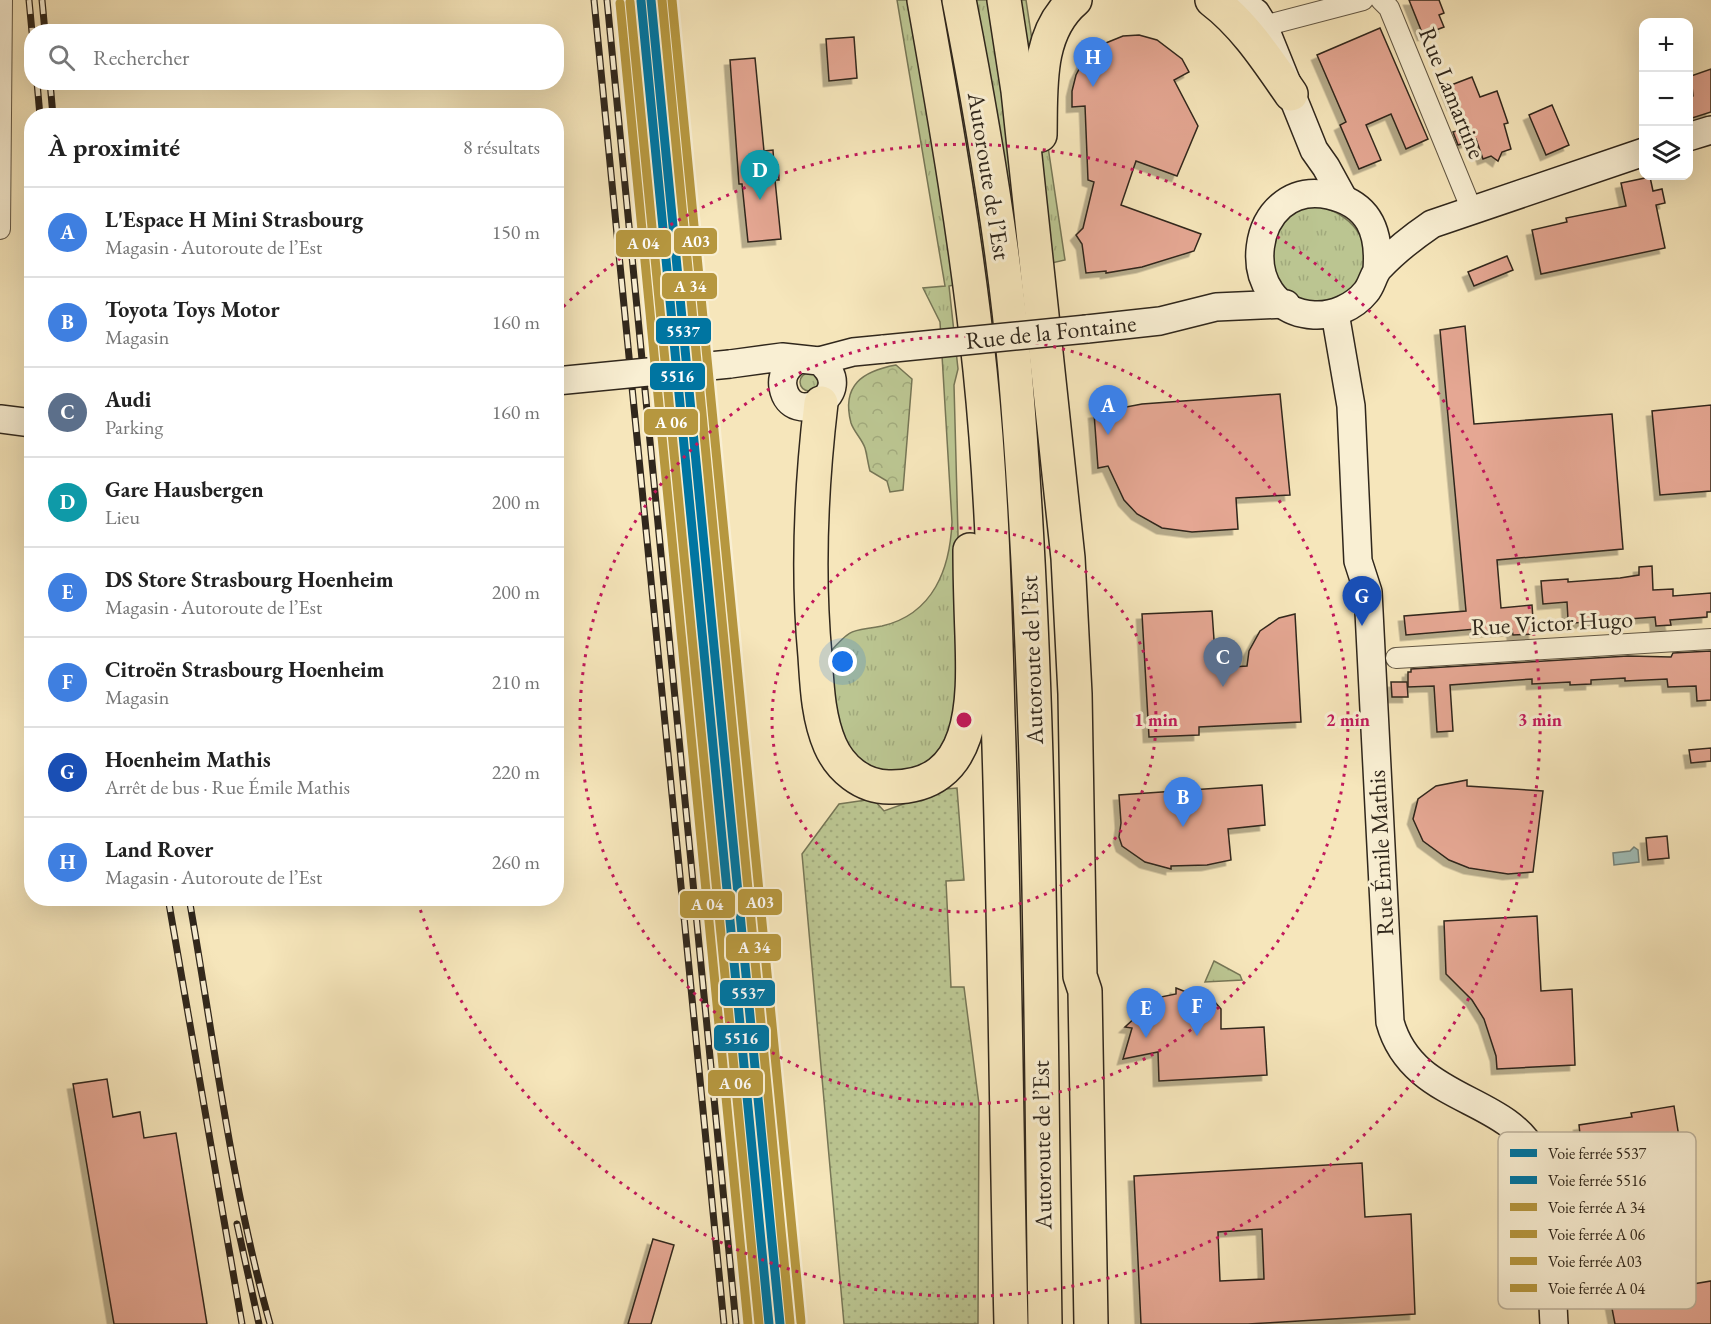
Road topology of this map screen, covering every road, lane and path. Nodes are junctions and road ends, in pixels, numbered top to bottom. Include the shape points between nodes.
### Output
1 (2, 0) edge
2 (924, 0) edge
3 (959, 0) edge
4 (1004, 0) edge
5 (1075, 0) edge
6 (1212, 0) edge
7 (1363, 0) edge
8 (1381, 0) edge
9 (1253, 10) edge
10 (1291, 94) junction
11 (1711, 130) edge
12 (1693, 136) edge
13 (1314, 150) junction
14 (1639, 154) edge
15 (1297, 197) junction
16 (1343, 198) junction
17 (1471, 208) junction
18 (1365, 217) junction
19 (1432, 224) junction
20 (0, 229) edge
21 (1035, 260) junction
22 (1258, 260) junction
23 (1377, 270) junction
24 (1286, 304) junction
25 (1216, 307) junction
26 (1335, 313) junction
27 (730, 364) junction
28 (817, 376) junction
29 (564, 380) edge
30 (782, 385) junction
31 (0, 419) edge
32 (24, 422) edge
33 (24, 431) edge
34 (0, 433) edge
35 (988, 493) junction
36 (1711, 639) edge
37 (1396, 658) dead end
38 (1080, 976) junction
39 (1518, 1132) edge
40 (1553, 1309) edge
41 (1011, 1324) edge
42 (1045, 1324) edge
43 (1071, 1324) edge
44 (1091, 1324) edge
45 (1554, 1324) edge

1 - 20 street
2 - 35 highway, Autoroute de l’Est via 969,274
3 - 42 highway, Autoroute de l’Est via 1003,265 1024,492 1035,746
4 - 21 highway via 1018,92
5 - 21 highway via 1053,29 1042,62
6 - 10 highway via 1259,49
7 - 9 street
8 - 17 street, Rue Lamartine via 1389,8
9 - 10 street
10 - 13 street
11 - 12 street
13 - 15 street
13 - 16 street
14 - 17 street
15 - 16 street via 1320,194
15 - 22 street, Rue de la Fontaine via 1277,210 1265,226 1258,243
16 - 18 street
17 - 19 street
18 - 19 street via 1385,228
18 - 23 street via 1379,245
19 - 23 street
21 - 38 highway via 1073,628
22 - 24 street, Rue de la Fontaine via 1265,283
22 - 25 street, Rue de la Fontaine via 1248,280
23 - 26 street via 1367,291
24 - 25 street, Rue de la Fontaine
24 - 26 street, Rue de la Fontaine via 1313,315
25 - 28 street, Rue de la Fontaine, bridge via 1160,321 884,349
26 - 39 street, Rue Émile Mathis via 1351,406 1358,561 1368,592 1390,1022 1400,1046 1430,1078
27 - 28 street via 782,357
27 - 29 street, bridge
27 - 30 street via 760,369
28 - 30 street, Rue de la Fontaine via 786,370
28 - 30 street via 807,407 794,404
28 - 35 highway via 809,595 819,707 836,758 845,770 860,779 886,787 913,785 943,769 964,741 974,688 969,534
31 - 32 street
33 - 34 street
35 - 41 highway, Autoroute de l’Est via 999,735
36 - 37 street, Rue Victor Hugo
38 - 43 highway via 1076,990
38 - 44 highway via 1085,991
40 - 45 street, Rue Émile Mathis

